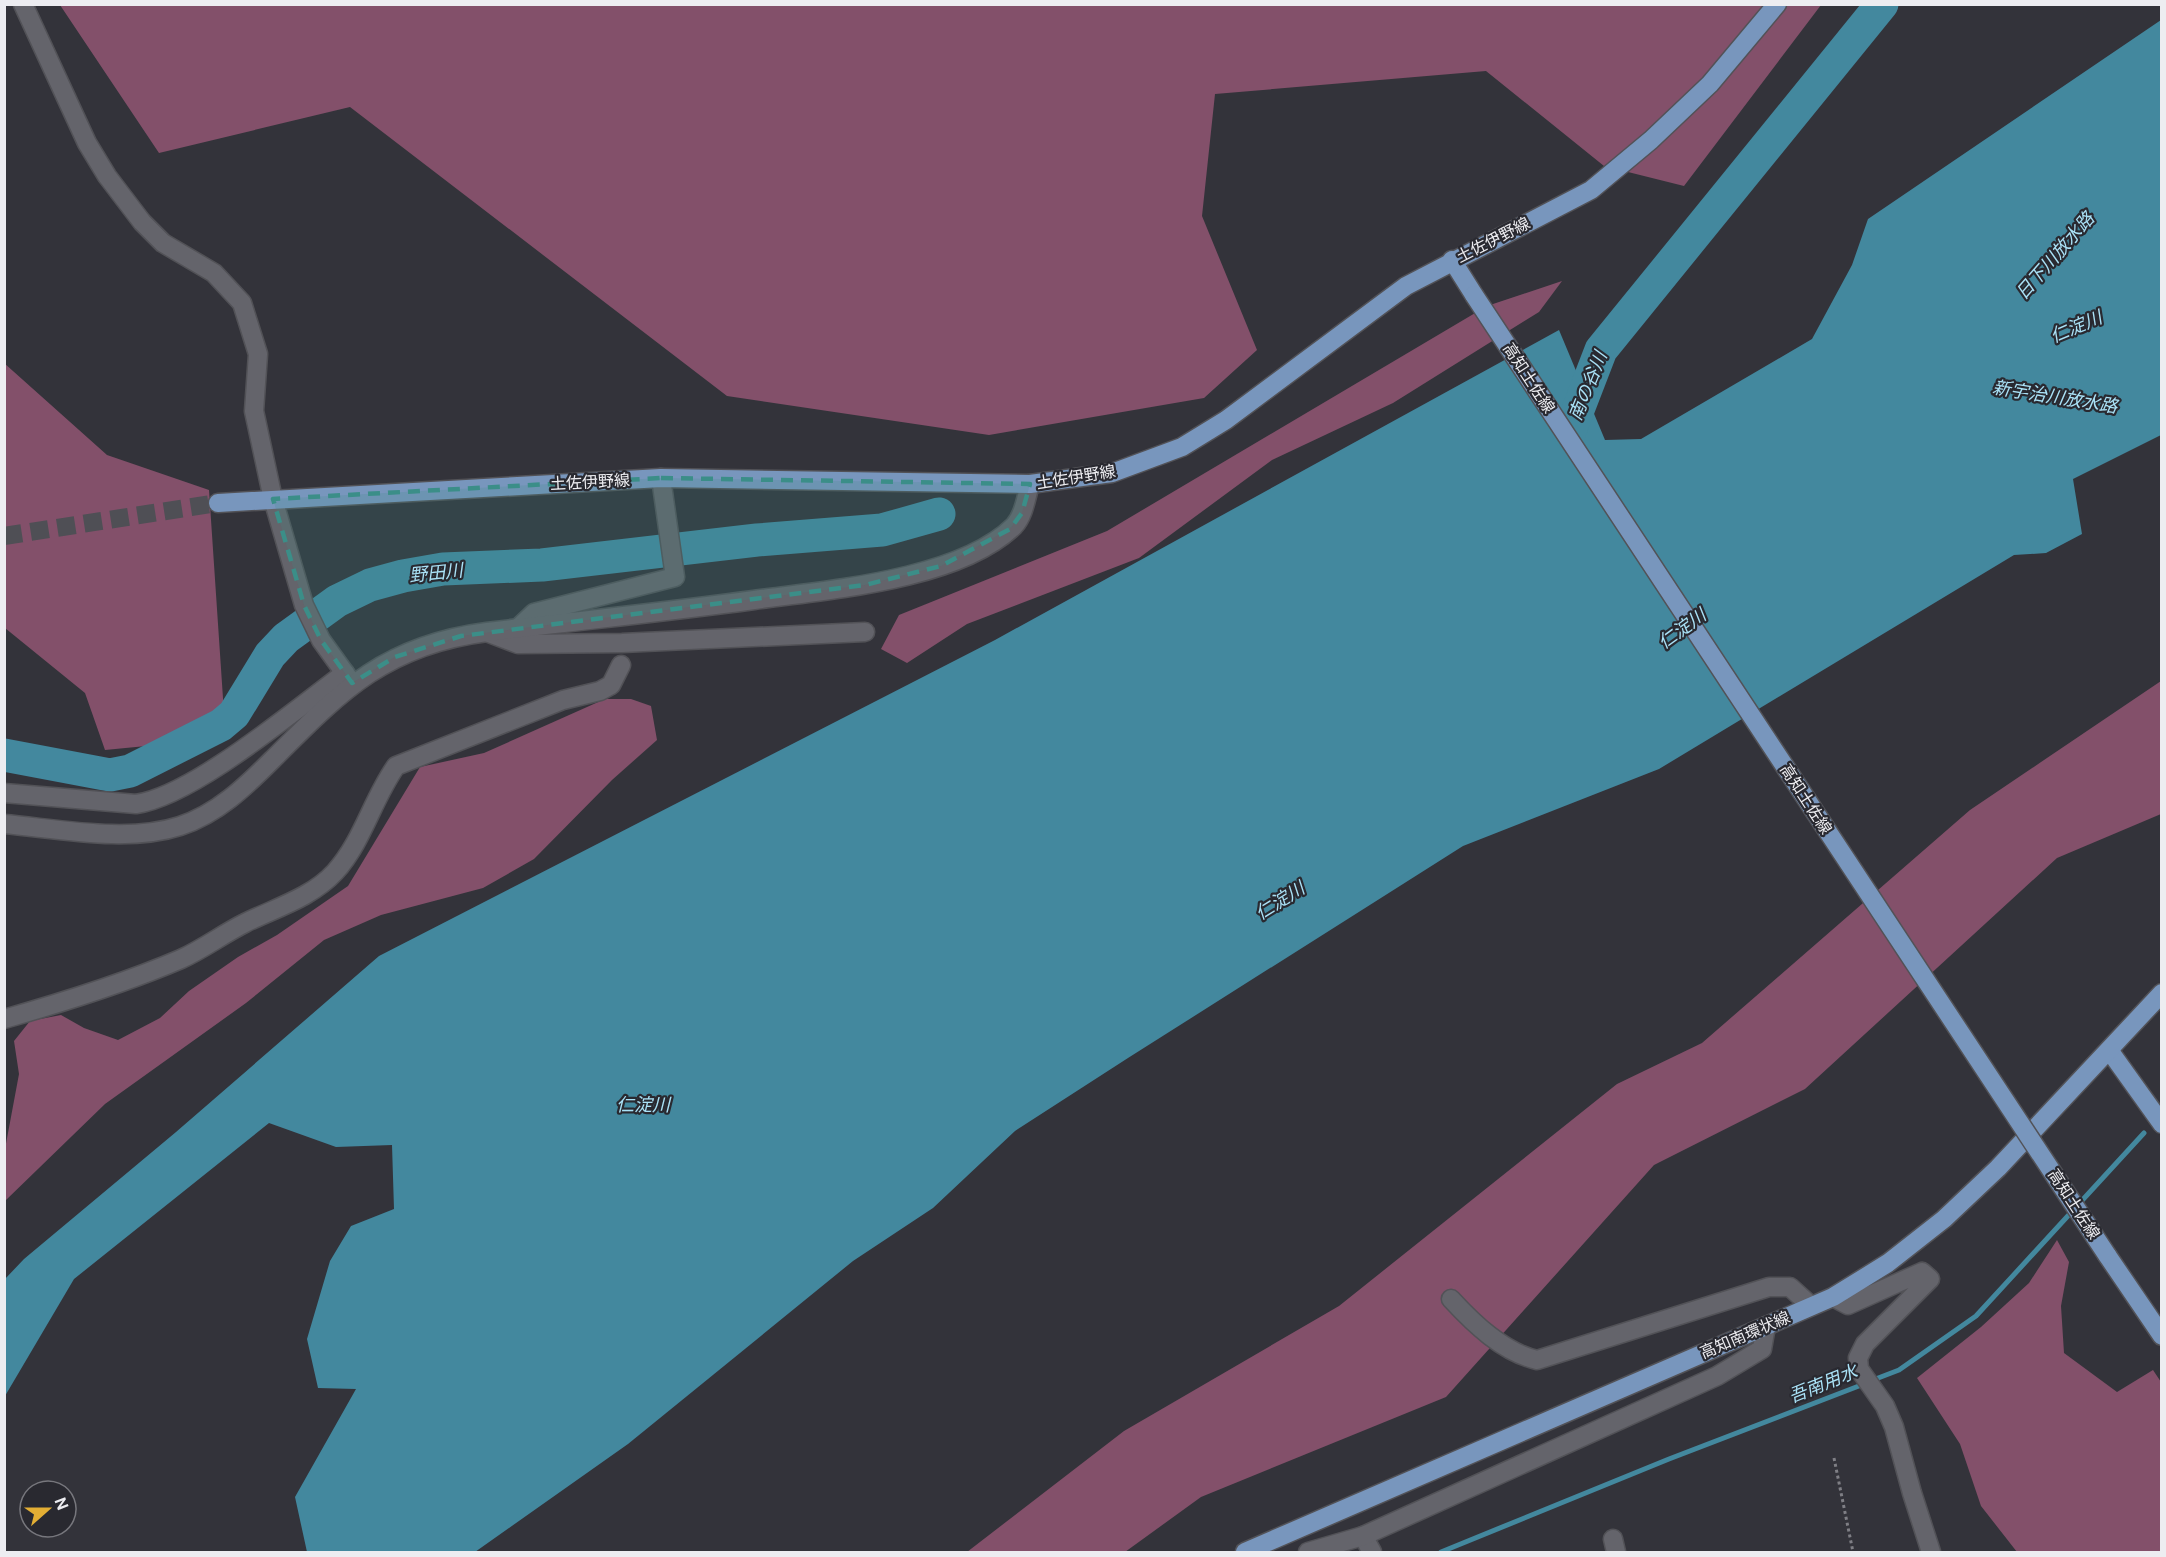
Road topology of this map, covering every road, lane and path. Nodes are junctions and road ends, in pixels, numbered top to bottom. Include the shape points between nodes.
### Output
1 (23, 4) edge
2 (1777, 4) edge
3 (1452, 260) junction
4 (661, 478) junction
5 (1030, 484) junction
6 (273, 499) junction
7 (218, 503) tunnel mouth
8 (517, 629) junction
9 (488, 632) junction
10 (865, 632) dead end
11 (621, 665) dead end
12 (349, 678) junction
13 (4, 793) edge
14 (4, 824) edge
15 (2162, 993) edge
16 (4, 1018) edge
17 (2109, 1050) junction
18 (2162, 1124) edge
19 (1833, 1297) junction
20 (1451, 1299) dead end
21 (1811, 1306) junction
22 (1766, 1326) junction
23 (2162, 1336) edge
24 (1834, 1458) dead end
25 (1363, 1536) junction
26 (1316, 1551) edge
27 (1245, 1552) edge
28 (1372, 1552) edge
29 (1853, 1552) edge
30 (1931, 1552) edge

1 - 6 street via 87,143 107,176 163,243 214,273 242,303 258,354 254,411
2 - 3 main road, 土佐伊野線 via 1710,84 1591,190
3 - 5 main road, 土佐伊野線 via 1389,298 1226,420 1182,447 1112,473
3 - 23 main road, 高知土佐線, bridge
4 - 5 main road, 土佐伊野線
4 - 6 main road, 土佐伊野線
4 - 8 street via 676,573 671,580 534,613
5 - 8 street via 1022,513 1010,529 970,555 942,566 865,585
6 - 7 main road, 土佐伊野線
6 - 12 street via 304,605 321,640
8 - 9 street
9 - 10 street via 518,645
9 - 12 street via 419,648
11 - 16 street via 611,684 600,691 563,700 396,766 383,784 353,850 325,881 297,900 183,958
12 - 13 street via 219,764 150,802
12 - 14 street via 242,789 206,817 151,833
15 - 17 main road, 高知南環状線
17 - 18 main road
17 - 19 main road, 高知南環状線 via 1944,1219 1888,1263
19 - 21 main road, 高知南環状線
19 - 30 street via 1848,1305 1922,1272 1930,1279 1865,1344 1858,1358 1859,1369 1886,1406 1894,1426
20 - 21 street via 1473,1323 1522,1357 1537,1360 1769,1287 1790,1287
21 - 22 main road, 高知南環状線
22 - 25 street via 1762,1349 1717,1376
22 - 27 main road, 高知南環状線
24 - 29 path
25 - 26 street
25 - 28 street

